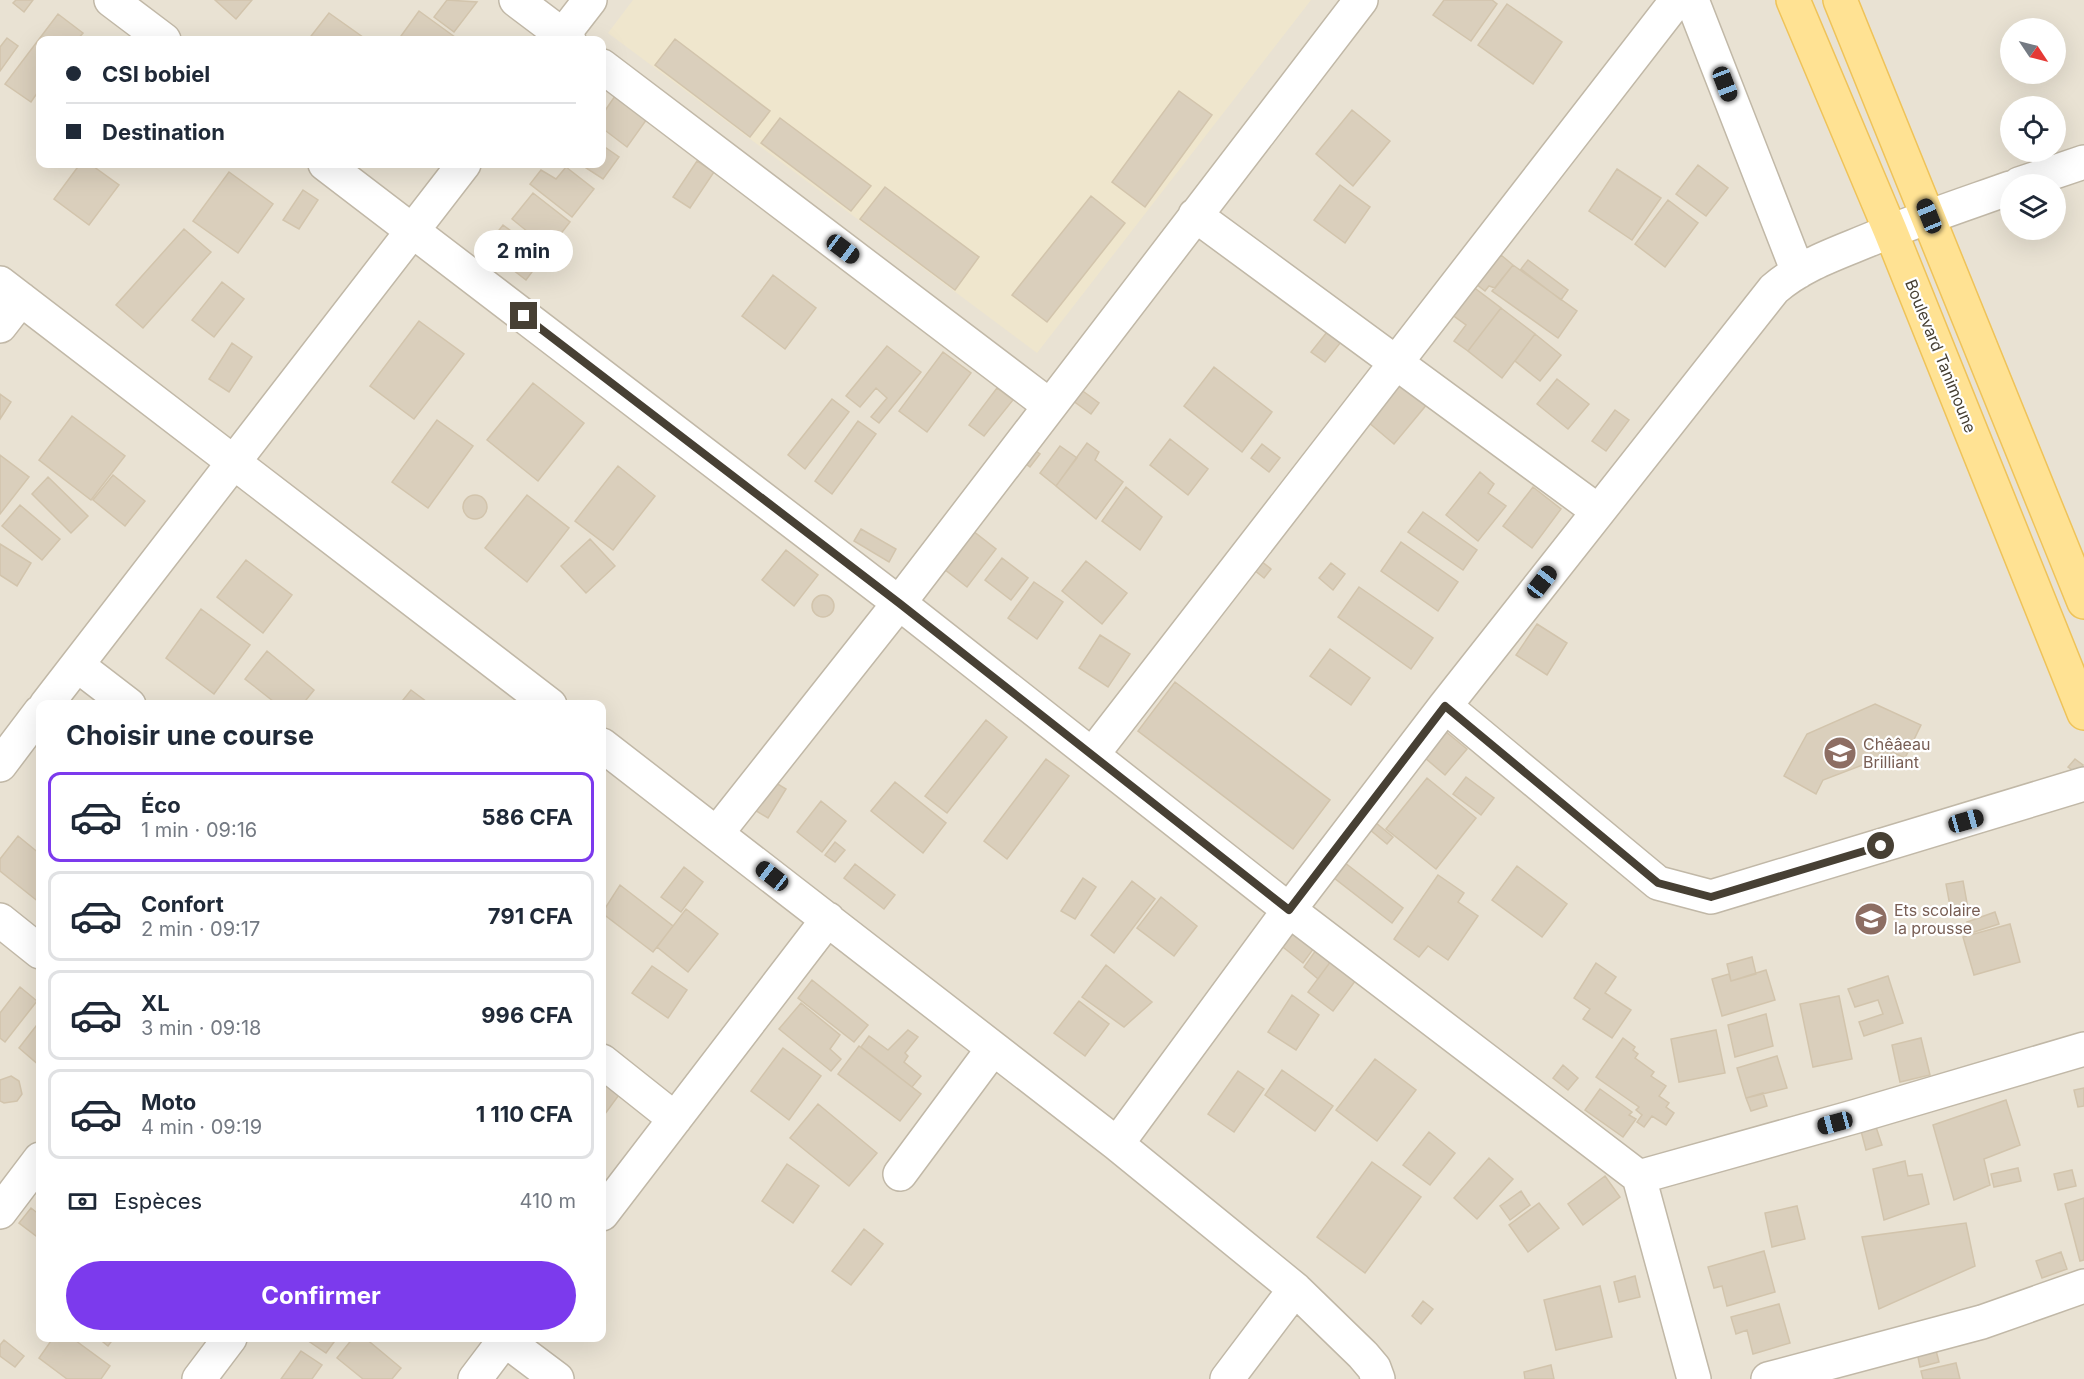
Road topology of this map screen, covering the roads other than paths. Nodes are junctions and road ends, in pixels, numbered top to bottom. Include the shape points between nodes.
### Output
1 (111, 0) edge
2 (516, 0) edge
3 (590, 0) edge
4 (1361, 0) edge
5 (1677, 0) edge
6 (1692, 0) edge
7 (1793, 0) edge
8 (1840, 0) edge
9 (159, 36) edge
10 (559, 36) edge
11 (565, 36) edge
12 (606, 69) edge
13 (2084, 162) edge
14 (330, 168) edge
15 (461, 168) edge
16 (2049, 174) edge
17 (2000, 191) edge
18 (1195, 215) junction
19 (1929, 216) junction
20 (412, 230) junction
21 (1890, 230) junction
22 (1798, 272) junction
23 (10, 291) edge
24 (0, 326) edge
25 (1395, 362) junction
26 (1050, 406) junction
27 (233, 462) junction
28 (1598, 511) junction
29 (2084, 602) edge
30 (899, 603) junction
31 (77, 664) junction
32 (50, 700) edge
33 (123, 700) edge
34 (543, 700) edge
35 (1445, 706) junction
36 (2084, 713) edge
37 (36, 717) edge
38 (606, 748) edge
39 (1092, 755) junction
40 (0, 765) edge
41 (2084, 784) edge
42 (717, 833) junction
43 (1289, 910) junction
44 (828, 919) junction
45 (0, 920) edge
46 (36, 949) edge
47 (2084, 1048) edge
48 (992, 1050) junction
49 (606, 1064) edge
50 (675, 1119) junction
51 (1117, 1144) junction
52 (36, 1164) edge
53 (900, 1174) dead end
54 (1639, 1177) junction
55 (606, 1209) edge
56 (0, 1212) edge
57 (2084, 1286) edge
58 (1294, 1289) junction
59 (227, 1342) edge
60 (503, 1342) edge
61 (509, 1342) edge
62 (199, 1379) edge
63 (475, 1379) edge
64 (557, 1379) edge
65 (1227, 1379) edge
66 (1378, 1379) edge
67 (1694, 1379) edge
68 (1768, 1379) edge

1 - 9 street
2 - 10 street
3 - 11 street
4 - 18 street
5 - 25 street
6 - 22 street
7 - 21 main road, Boulevard Tanimoune
8 - 19 main road
12 - 26 street
13 - 16 street
14 - 20 street
15 - 20 street
17 - 19 street
18 - 25 street
18 - 26 street
19 - 21 street
19 - 29 main road
20 - 27 street
20 - 30 street
21 - 22 street
21 - 36 main road, Boulevard Tanimoune
22 - 28 street via 1766,299
23 - 24 street
23 - 27 street
25 - 28 street
25 - 39 street
26 - 30 street
27 - 31 street
27 - 34 street
28 - 35 street
30 - 39 street
30 - 42 street
31 - 32 street
31 - 33 street
35 - 41 street via 1658,883 1711,897
35 - 43 street
37 - 40 street
38 - 42 street
39 - 43 street
42 - 44 street
43 - 51 street
43 - 54 street
44 - 48 street
44 - 50 street
45 - 46 street
47 - 54 street
48 - 51 street
48 - 53 street
49 - 50 street
50 - 55 street
51 - 58 street
52 - 56 street
54 - 67 street
57 - 68 street via 1982,1322
58 - 65 street
58 - 66 street via 1363,1355
59 - 62 street
60 - 63 street
61 - 64 street

